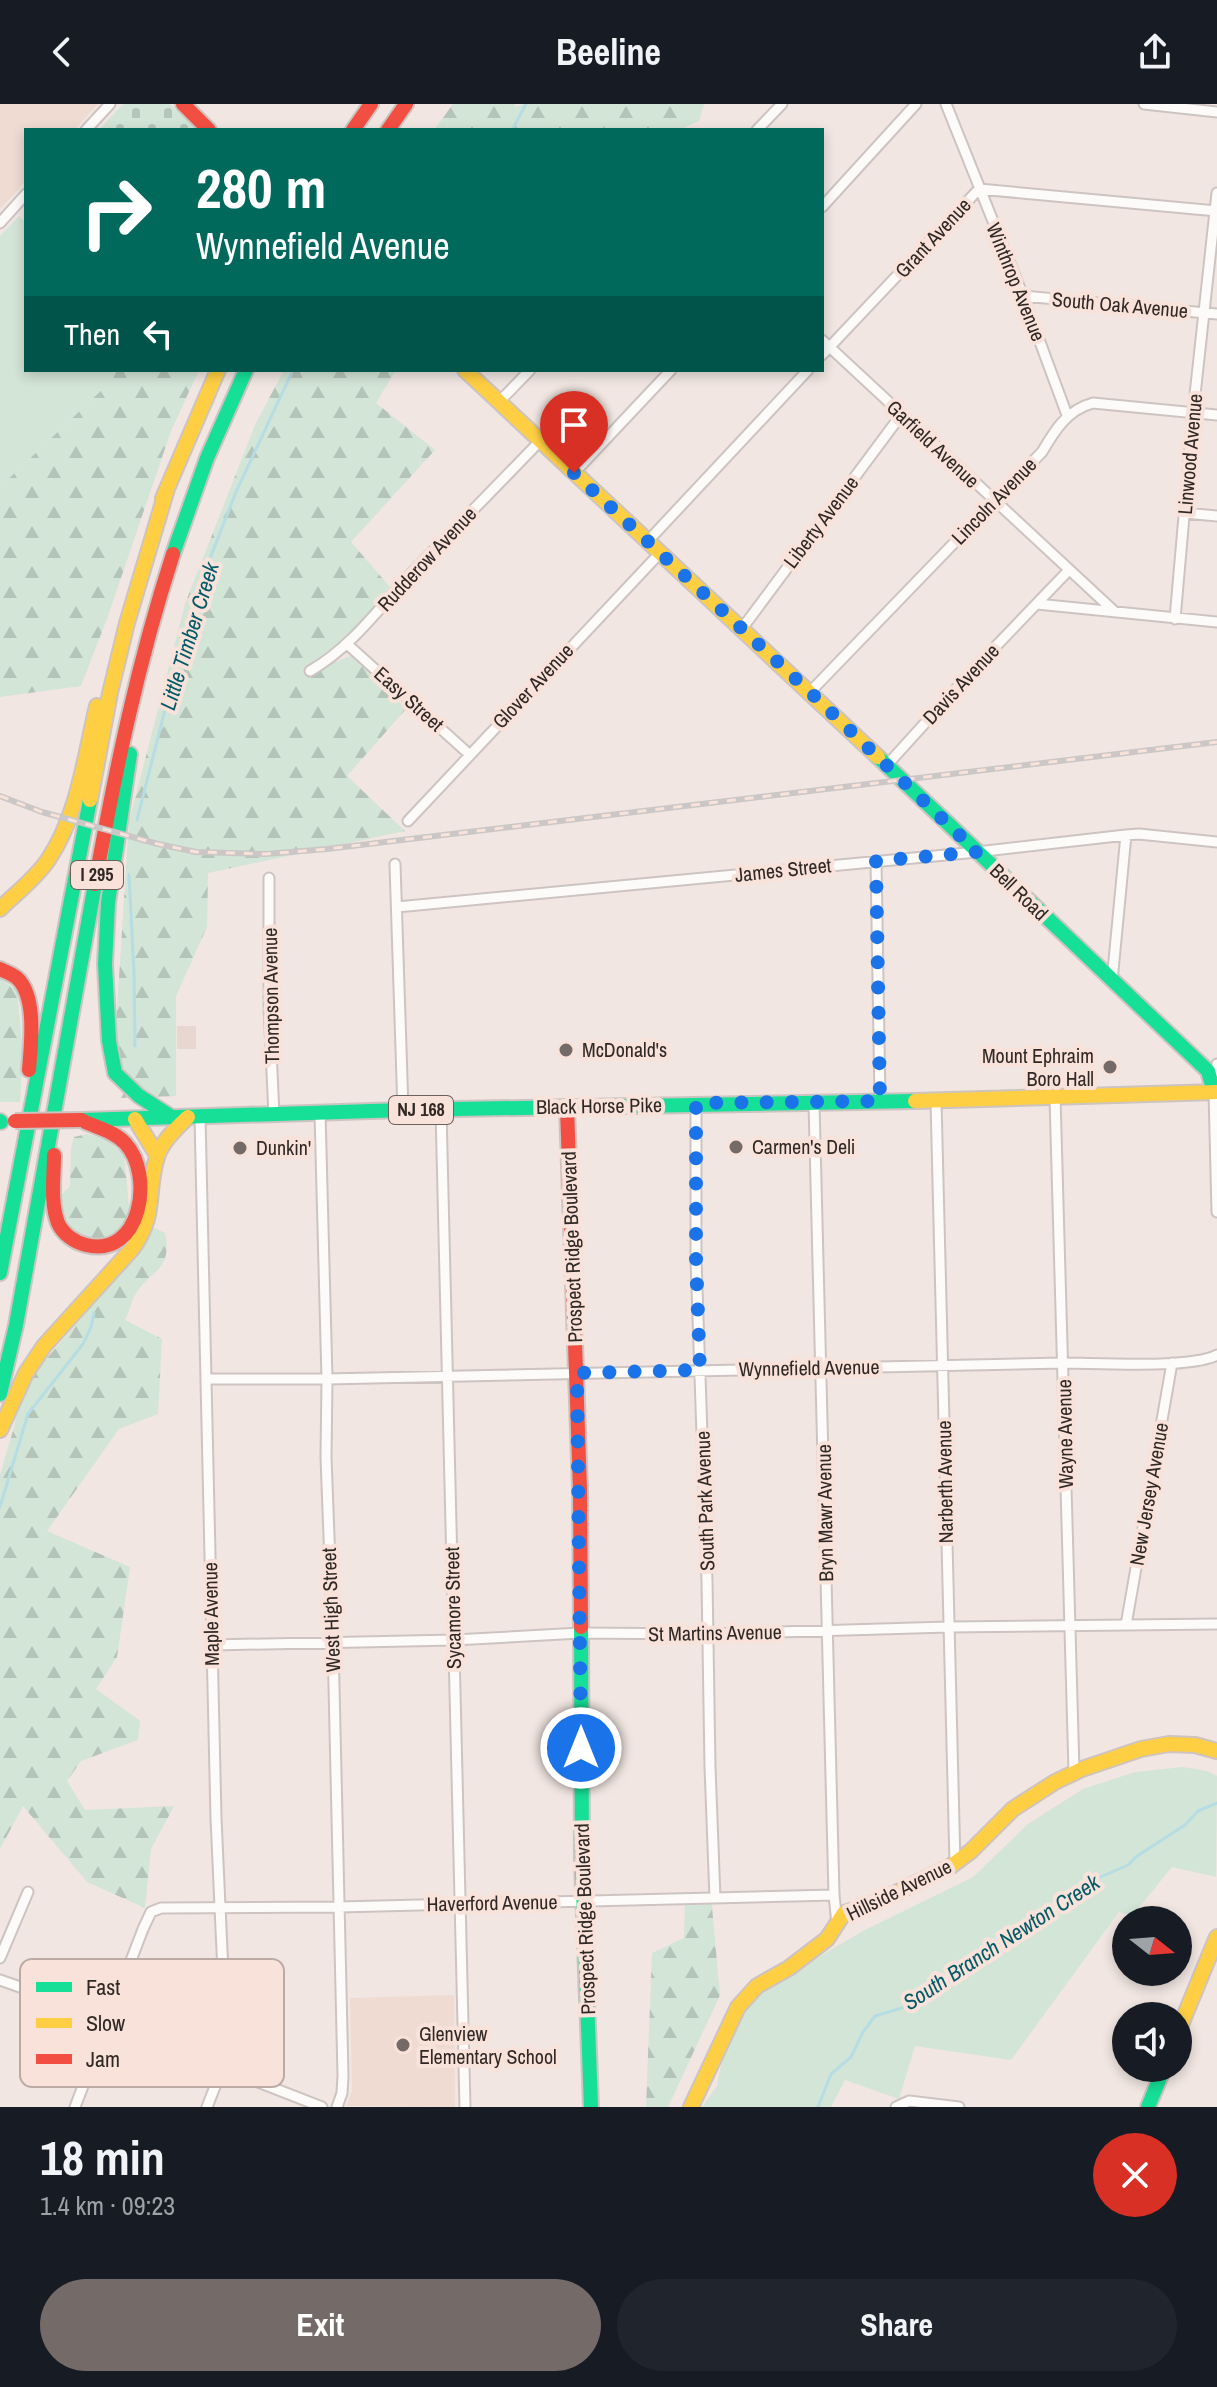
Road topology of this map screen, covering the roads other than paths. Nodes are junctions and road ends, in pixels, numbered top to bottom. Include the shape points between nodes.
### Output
1 (110, 104) edge
2 (183, 104) edge
3 (371, 104) edge
4 (406, 104) edge
5 (782, 104) edge
6 (916, 104) edge
7 (946, 104) edge
8 (1144, 104) edge
9 (1217, 112) edge
10 (88, 128) edge
11 (207, 128) edge
12 (354, 128) edge
13 (389, 128) edge
14 (759, 128) edge
15 (979, 189) junction
16 (1217, 193) edge
17 (24, 196) edge
18 (824, 205) edge
19 (1216, 210) edge
20 (0, 223) edge
21 (1023, 296) junction
22 (1205, 313) junction
23 (1217, 314) edge
24 (824, 347) edge
25 (217, 372) edge
26 (245, 372) edge
27 (467, 372) edge
28 (528, 372) edge
29 (669, 372) edge
30 (806, 372) edge
31 (499, 402) junction
32 (1193, 413) junction
33 (901, 415) junction
34 (1067, 415) junction
35 (1217, 415) edge
36 (540, 441) junction
37 (574, 473) junction
38 (167, 489) junction
39 (993, 501) junction
40 (1185, 513) junction
41 (1217, 516) edge
42 (647, 542) junction
43 (660, 553) junction
44 (1069, 570) junction
45 (1037, 604) junction
46 (1115, 612) junction
47 (1175, 619) junction
48 (1217, 622) edge
49 (741, 630) junction
50 (146, 642) junction
51 (347, 644) junction
52 (310, 671) dead end
53 (810, 692) junction
54 (470, 755) junction
55 (887, 765) junction
56 (408, 821) dead end
57 (1126, 835) junction
58 (1217, 842) edge
59 (977, 852) junction
60 (876, 861) junction
61 (395, 864) dead end
62 (269, 878) dead end
63 (397, 907) junction
64 (0, 909) edge
65 (0, 969) edge
66 (1112, 981) junction
67 (1217, 1064) edge
68 (59, 1084) junction
69 (1216, 1092) edge
70 (1055, 1097) junction
71 (880, 1101) junction
72 (936, 1101) junction
73 (696, 1103) junction
74 (814, 1103) junction
75 (567, 1107) junction
76 (403, 1110) junction
77 (441, 1110) junction
78 (320, 1113) junction
79 (274, 1115) junction
80 (187, 1117) junction
81 (135, 1119) junction
82 (81, 1120) junction
83 (4, 1122) edge
84 (157, 1155) junction
85 (17, 1181) junction
86 (1217, 1212) edge
87 (0, 1273) edge
88 (1217, 1355) edge
89 (1063, 1363) junction
90 (1172, 1363) junction
91 (942, 1366) junction
92 (821, 1368) junction
93 (700, 1370) junction
94 (577, 1373) junction
95 (447, 1377) junction
96 (207, 1379) junction
97 (327, 1379) junction
98 (0, 1394) edge
99 (0, 1430) edge
100 (1217, 1624) edge
101 (1126, 1625) junction
102 (1070, 1626) junction
103 (948, 1627) junction
104 (828, 1631) junction
105 (580, 1633) junction
106 (708, 1634) junction
107 (454, 1640) junction
108 (333, 1643) junction
109 (212, 1645) junction
110 (1217, 1751) edge
111 (1074, 1771) junction
112 (955, 1864) junction
113 (28, 1892) dead end
114 (834, 1895) junction
115 (715, 1898) junction
116 (583, 1901) junction
117 (460, 1904) junction
118 (339, 1907) junction
119 (219, 1908) junction
120 (837, 1924) junction
121 (1217, 1937) edge
122 (0, 1958) edge
123 (132, 1959) edge
124 (222, 1959) edge
125 (0, 1980) edge
126 (20, 1987) edge
127 (1190, 2002) edge
128 (1158, 2082) edge
129 (82, 2087) edge
130 (215, 2087) edge
131 (271, 2087) edge
132 (897, 2106) edge
133 (75, 2107) edge
134 (207, 2107) edge
135 (322, 2107) edge
136 (337, 2107) edge
137 (465, 2107) edge
138 (591, 2107) edge
139 (691, 2107) edge
140 (959, 2107) edge
141 (1148, 2107) edge

1 - 10 street
2 - 11 main road
3 - 12 main road
4 - 13 main road
5 - 14 street
6 - 18 street
7 - 15 street, Winthrop Avenue
8 - 9 street
15 - 19 street, Grant Avenue
15 - 21 street, Winthrop Avenue
15 - 24 street, Grant Avenue
16 - 19 street, Linwood Avenue
17 - 20 street
19 - 22 street, Linwood Avenue
21 - 22 street, South Oak Avenue
21 - 34 street, Winthrop Avenue
22 - 23 street, South Oak Avenue
22 - 32 street, Linwood Avenue
24 - 33 street, Garfield Avenue
25 - 38 main road, I 295
26 - 50 main road, I 295 via 181,528
27 - 31 main road, Bell Road
28 - 31 street
29 - 37 street
30 - 42 street
31 - 36 main road, Bell Road
32 - 34 street via 1093,403
32 - 35 street
32 - 40 street, Linwood Avenue
33 - 39 street, Garfield Avenue
33 - 49 street, Liberty Avenue
34 - 39 street, Lincoln Avenue via 1042,452
36 - 37 main road, Bell Road
36 - 51 street, Rudderow Avenue
37 - 42 main road, Bell Road
38 - 64 main road via 132,574 68,818 49,859
38 - 85 main road, I 295 via 110,693
39 - 44 street, Garfield Avenue
39 - 53 street, Lincoln Avenue
40 - 41 street
40 - 47 street, Linwood Avenue
42 - 43 main road, Bell Road
43 - 49 main road, Bell Road
43 - 54 street, Glover Avenue
44 - 45 street, Davis Avenue
44 - 46 street, Garfield Avenue
45 - 46 street
45 - 55 street, Davis Avenue
46 - 47 street
47 - 48 street
49 - 53 main road, Bell Road
50 - 68 main road, I 295 via 123,738
50 - 80 main road via 108,903 109,1041 115,1073 139,1096
51 - 52 street, Rudderow Avenue
51 - 54 street, Easy Street
53 - 55 main road, Bell Road
54 - 56 street, Glover Avenue
55 - 59 main road, Bell Road
57 - 58 street, James Street
57 - 59 street, James Street
57 - 66 street
59 - 60 street, James Street
59 - 66 main road, Bell Road
60 - 63 street, James Street
60 - 71 street
61 - 63 street
62 - 79 street, Thompson Avenue
63 - 76 street
65 - 85 main road via 21,982 30,1027
66 - 69 main road, Bell Road via 1208,1071
67 - 69 street
68 - 82 main road via 54,1155 58,1222 74,1240 111,1246 126,1234 139,1211 138,1172 124,1142
68 - 98 main road, I 295
69 - 70 main road, Black Horse Pike / NJ 168
69 - 86 street
70 - 72 main road, Black Horse Pike / NJ 168
70 - 89 street, Wayne Avenue
71 - 72 main road, Black Horse Pike / NJ 168
71 - 74 main road, Black Horse Pike / NJ 168
72 - 91 street, Narberth Avenue
73 - 74 main road, Black Horse Pike / NJ 168
73 - 75 main road, Black Horse Pike / NJ 168
73 - 93 street, South Park Avenue
74 - 92 street, Bryn Mawr Avenue
75 - 77 main road, Black Horse Pike / NJ 168
75 - 94 main road, Prospect Ridge Boulevard
76 - 77 main road, Black Horse Pike / NJ 168
76 - 78 main road, Black Horse Pike / NJ 168
77 - 95 street, Sycamore Street
78 - 79 main road, Black Horse Pike / NJ 168
78 - 97 street, West High Street
79 - 80 main road, Black Horse Pike / NJ 168
80 - 81 main road, NJ 168
80 - 84 main road
80 - 96 street, Maple Avenue
81 - 82 main road, NJ 168
81 - 84 main road
82 - 83 main road, NJ 168, bridge
84 - 99 main road via 143,1234 44,1346
85 - 87 main road, I 295
88 - 90 street, Wynnefield Avenue
89 - 90 street, Wynnefield Avenue
89 - 91 street, Wynnefield Avenue
89 - 102 street, Wayne Avenue
90 - 101 street, New Jersey Avenue
91 - 92 street, Wynnefield Avenue
91 - 103 street, Narberth Avenue
92 - 93 street, Wynnefield Avenue
92 - 104 street, Bryn Mawr Avenue
93 - 94 street, Wynnefield Avenue
93 - 106 street, South Park Avenue
94 - 95 street, Wynnefield Avenue
94 - 105 main road, Prospect Ridge Boulevard
95 - 97 street, Wynnefield Avenue
95 - 107 street, Sycamore Street
96 - 97 street, Wynnefield Avenue
96 - 109 street, Maple Avenue
97 - 108 street, West High Street
100 - 101 street, St Martins Avenue
101 - 102 street, St Martins Avenue
102 - 103 street, St Martins Avenue
102 - 111 street, Wayne Avenue
103 - 104 street, St Martins Avenue
103 - 112 street, Narberth Avenue
104 - 106 street, St Martins Avenue
104 - 114 street, Bryn Mawr Avenue
105 - 106 street, St Martins Avenue
105 - 107 street, St Martins Avenue
105 - 116 main road, Prospect Ridge Boulevard
106 - 115 street, South Park Avenue
107 - 108 street, St Martins Avenue
107 - 117 street, Sycamore Street
108 - 109 street, St Martins Avenue
108 - 118 street, West High Street
109 - 119 street, Maple Avenue
110 - 111 main road, Hillside Avenue via 1193,1745 1147,1748
111 - 112 main road, Hillside Avenue via 1012,1810
112 - 120 main road, Hillside Avenue via 873,1906 844,1913
113 - 122 street
114 - 115 street, Haverford Avenue
114 - 120 street, Bryn Mawr Avenue
115 - 116 street, Haverford Avenue
116 - 117 street, Haverford Avenue
116 - 138 main road, Prospect Ridge Boulevard
117 - 118 street, Haverford Avenue
117 - 137 street, Sycamore Street
118 - 119 street, Haverford Avenue
118 - 136 street, West High Street via 343,2076
119 - 123 street, Haverford Avenue via 151,1912
119 - 124 street, Maple Avenue
120 - 139 main road, Hillside Avenue via 827,1939 757,1986 738,2007
121 - 127 main road
125 - 126 street
128 - 141 main road
129 - 133 street
130 - 134 street, Maple Avenue
131 - 135 street
132 - 140 street via 909,2101

